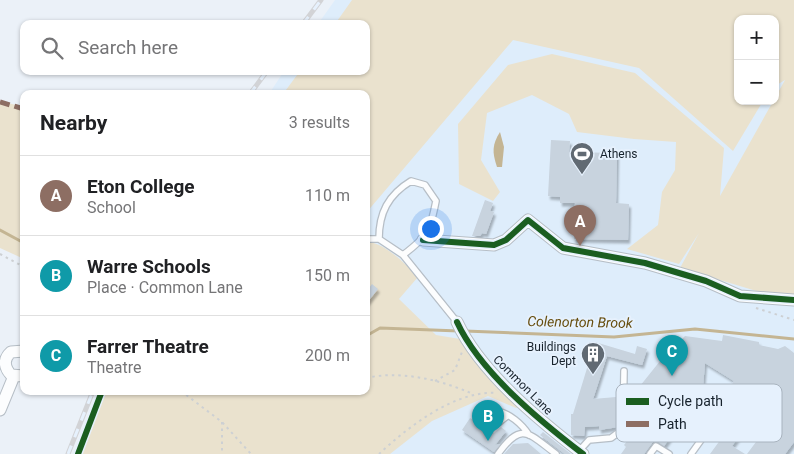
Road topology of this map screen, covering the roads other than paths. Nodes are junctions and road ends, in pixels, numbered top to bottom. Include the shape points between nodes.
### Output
1 (370, 239) edge
2 (379, 239) junction
3 (423, 240) junction
4 (403, 255) junction
5 (794, 300) edge
6 (457, 322) joint
7 (20, 351) edge
8 (3, 357) edge
9 (624, 371) dead end
10 (19, 376) edge
11 (624, 384) edge
12 (0, 410) edge
13 (507, 416) dead end
14 (529, 434) junction
15 (616, 435) edge
16 (699, 442) edge
17 (582, 453) edge
18 (498, 454) edge
19 (556, 454) edge
20 (650, 454) edge
21 (669, 454) edge
22 (690, 454) edge

1 - 2 lane
2 - 3 lane via 383,207 398,189 411,181 425,185 436,201 432,226
2 - 4 lane
3 - 4 lane
3 - 5 street via 494,245 506,240 528,220 563,248 645,263 706,281 740,296
4 - 6 lane
6 - 17 street, Common Lane via 466,342 514,396
7 - 8 street
8 - 10 street via 6,368
9 - 11 lane
10 - 12 street
13 - 14 lane via 524,426
14 - 18 lane via 510,437
14 - 19 lane
15 - 17 lane via 586,442
16 - 22 lane
20 - 21 lane via 656,446

